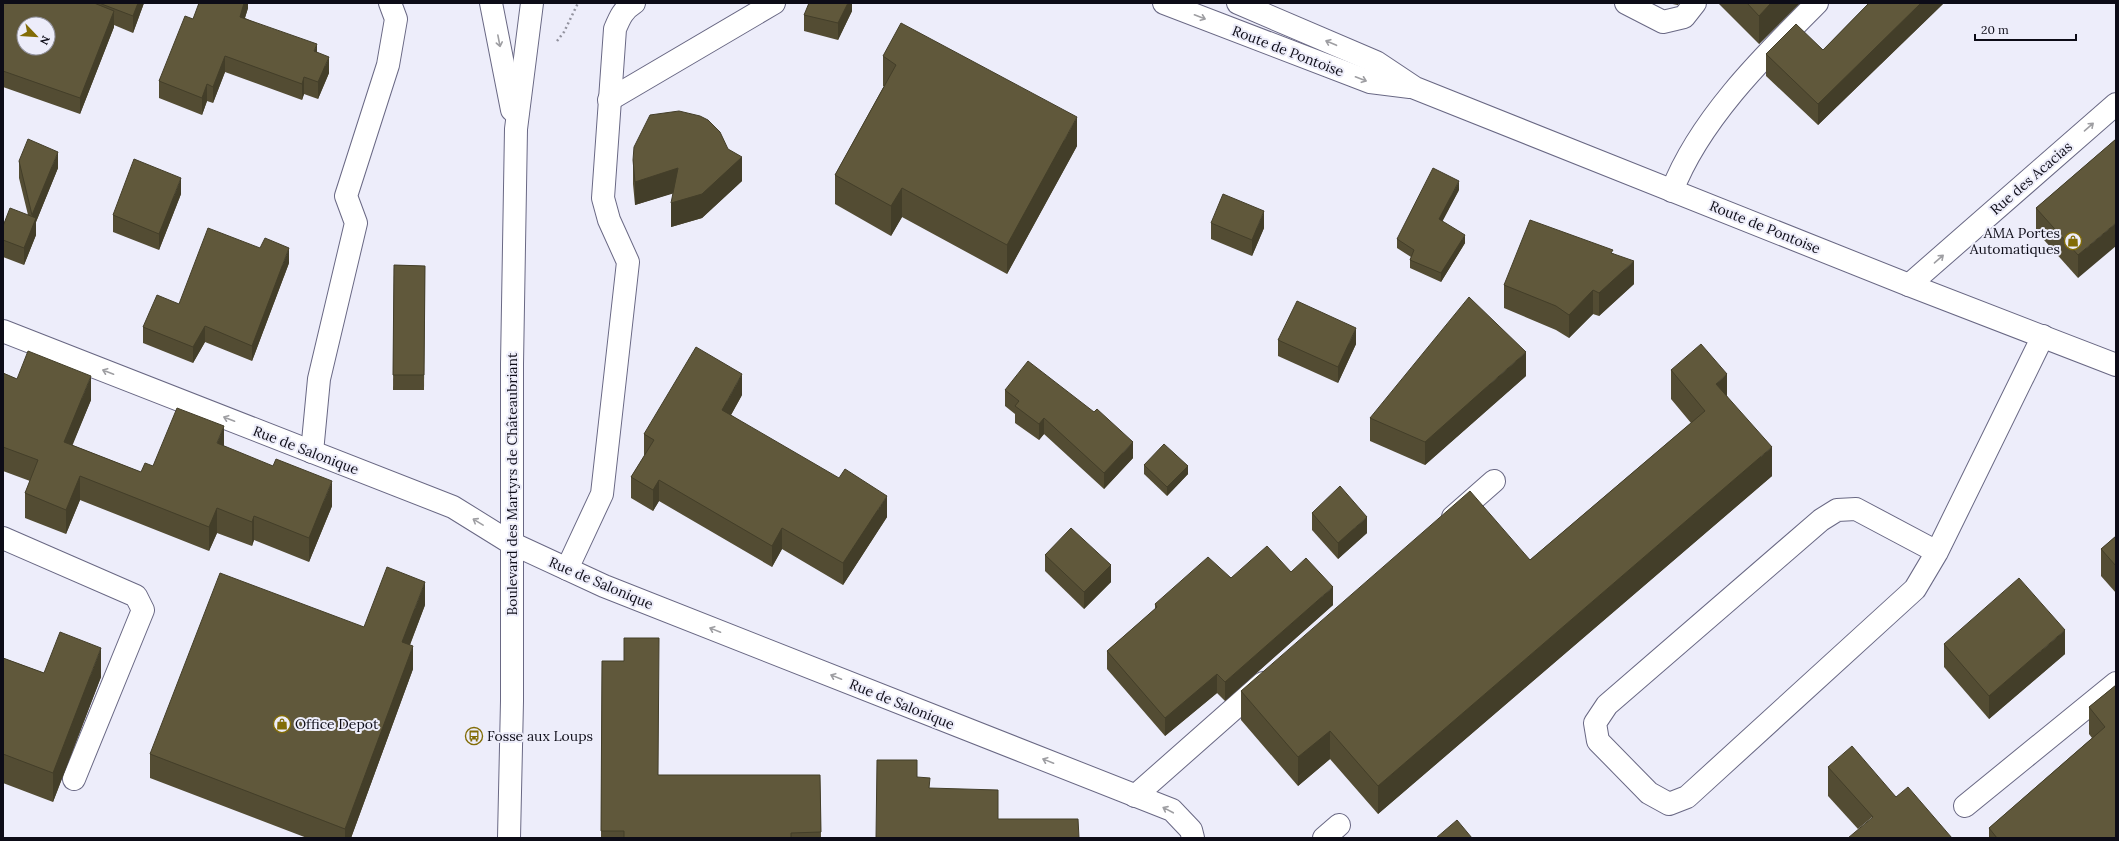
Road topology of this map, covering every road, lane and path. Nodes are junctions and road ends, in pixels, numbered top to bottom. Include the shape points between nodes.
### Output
1 (390, 3) edge
2 (491, 3) edge
3 (532, 3) edge
4 (634, 3) edge
5 (774, 3) edge
6 (1164, 3) edge
7 (1626, 3) edge
8 (1695, 3) edge
9 (1816, 3) edge
10 (1241, 4) edge
11 (1415, 88) junction
12 (609, 100) junction
13 (2116, 104) edge
14 (516, 129) junction
15 (1672, 191) junction
16 (1909, 285) junction
17 (3, 331) edge
18 (2042, 336) junction
19 (2116, 364) edge
20 (312, 452) junction
21 (1494, 481) dead end
22 (1440, 528) edge
23 (3, 538) edge
24 (512, 543) junction
25 (1937, 552) junction
26 (567, 569) junction
27 (1279, 670) edge
28 (2116, 683) edge
29 (74, 779) dead end
30 (1135, 796) junction
31 (1965, 806) dead end
32 (510, 838) edge
33 (1193, 838) edge

1 - 20 main road via 396,19 388,65 346,196 356,222 319,380
2 -> 14 main road, Boulevard des Martyrs de Châteaubriant
3 - 14 main road, Boulevard des Martyrs de Châteaubriant
4 - 12 main road via 620,16 615,29
5 - 12 main road
6 -> 11 main road, Route de Pontoise via 1370,82
7 - 8 main road via 1663,22 1684,17
9 - 15 main road via 1767,54 1708,125 1681,169
11 -> 10 main road, Route de Pontoise via 1376,62
11 - 15 main road, Route de Pontoise
12 - 26 main road via 603,198 609,220 628,262 602,494
16 -> 13 main road, Rue des Acacias
14 - 24 main road, Boulevard des Martyrs de Châteaubriant
15 - 16 main road, Route de Pontoise
16 - 18 main road, Route de Pontoise
20 -> 17 main road, Rue de Salonique
18 - 19 main road, Route de Pontoise
18 - 25 main road
24 -> 20 main road, Rue de Salonique via 453,507
21 - 22 main road
23 - 29 main road via 136,596 143,610
24 - 26 main road, Rue de Salonique
24 - 32 main road, Boulevard des Martyrs de Châteaubriant
25 - 25 main road via 1915,589 1686,797 1669,804 1649,793 1598,740 1595,723 1607,705 1822,520 1837,510 1856,509
30 -> 26 main road, Rue de Salonique via 611,589
27 - 30 main road
28 - 31 main road
33 -> 30 main road, Rue de Salonique via 1191,830 1172,810

